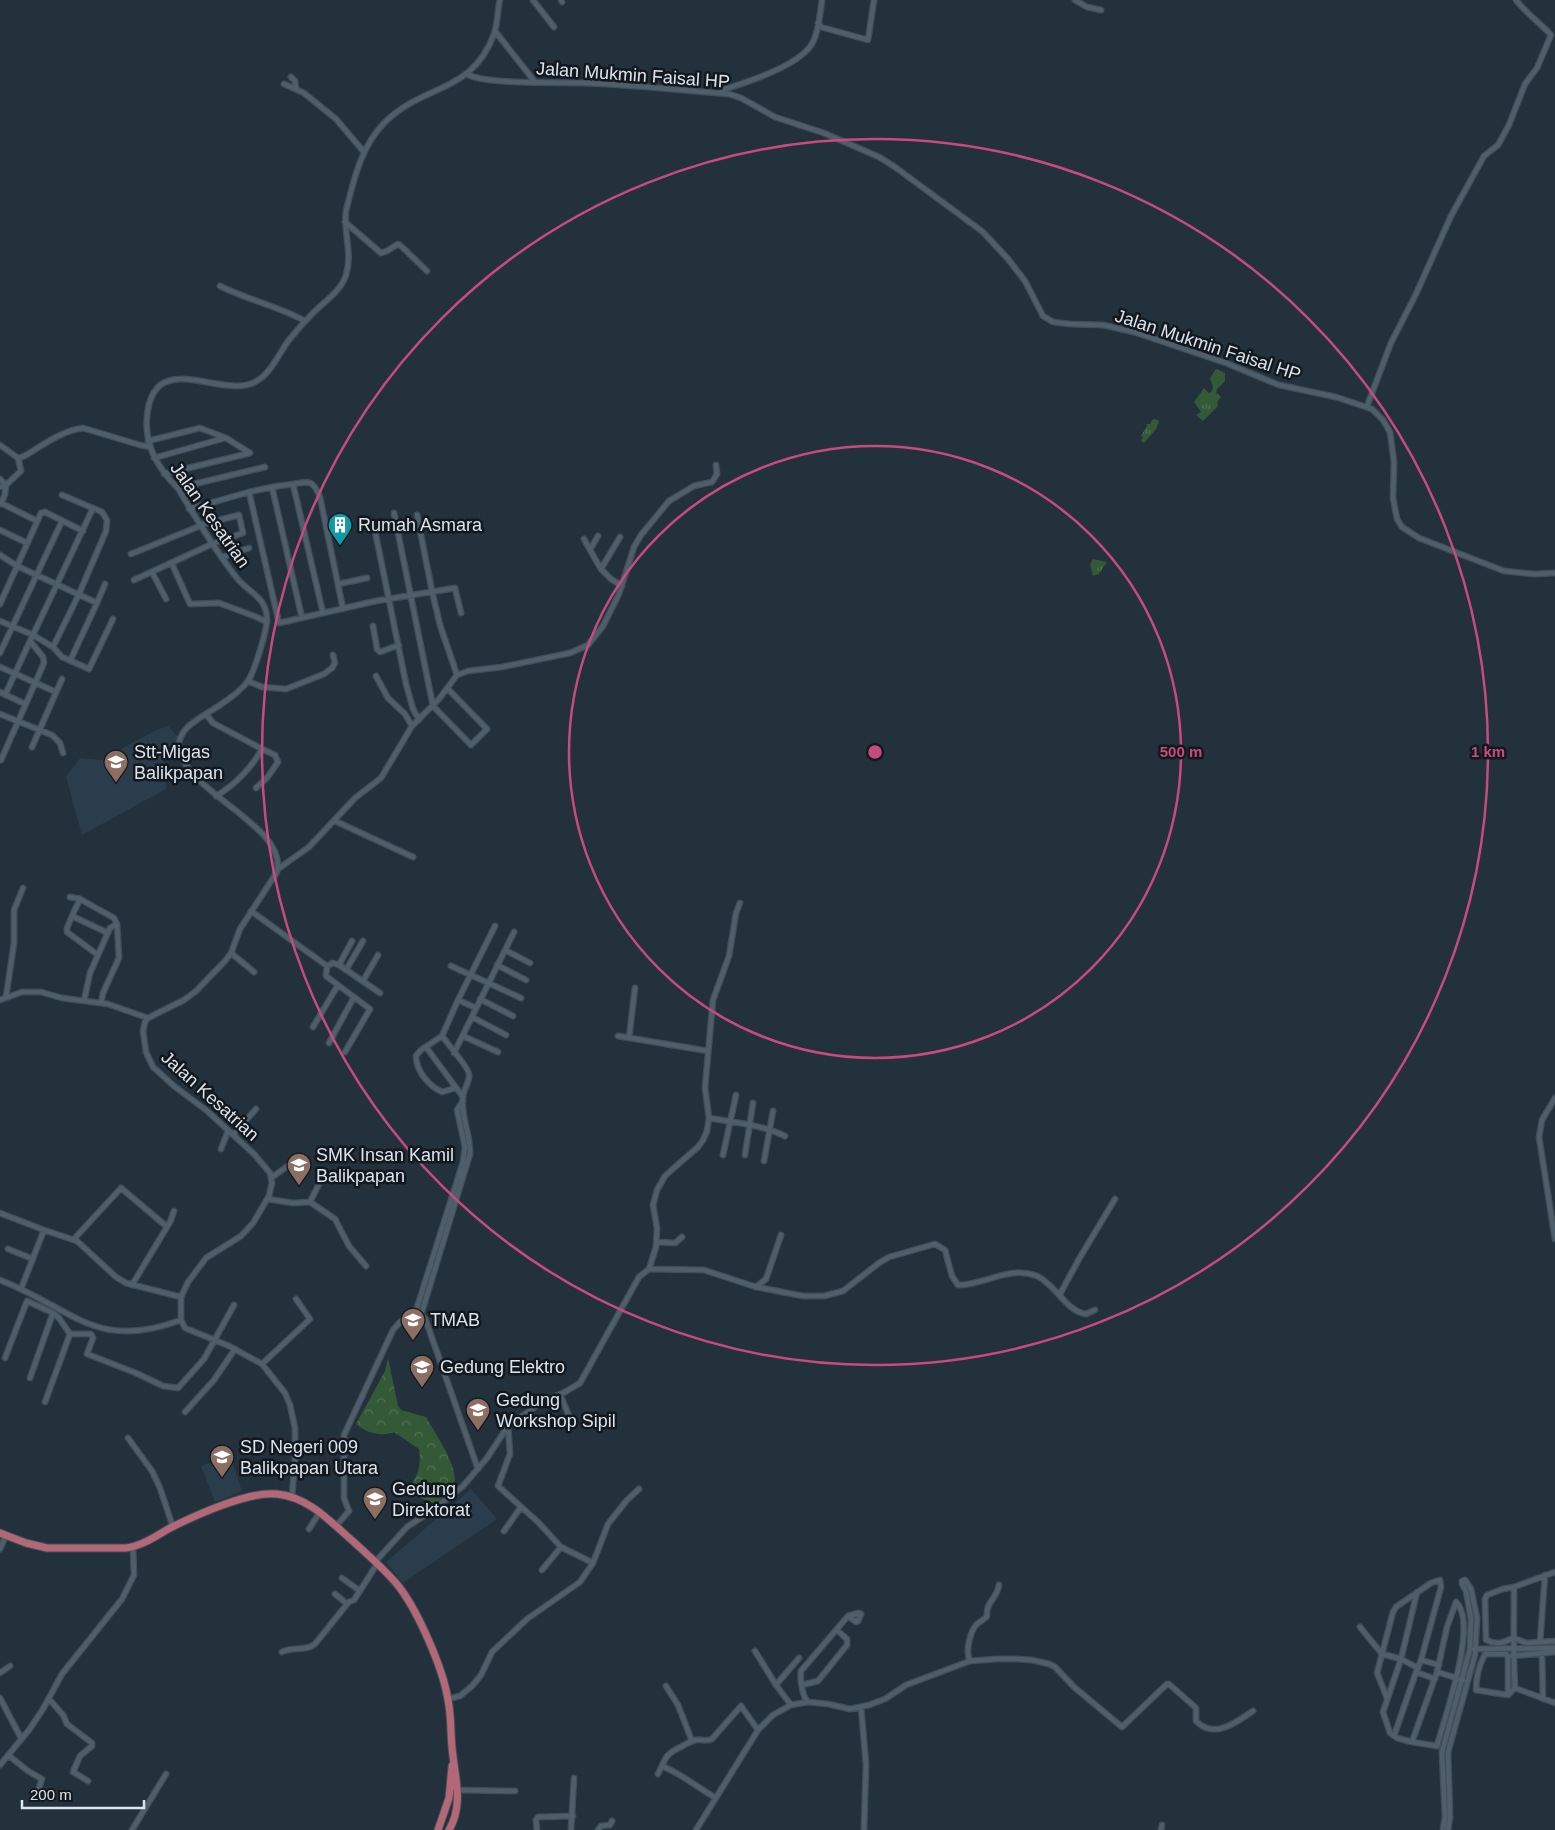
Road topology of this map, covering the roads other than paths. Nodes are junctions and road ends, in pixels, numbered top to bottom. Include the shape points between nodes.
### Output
1 (500, 0) edge
2 (533, 0) edge
3 (822, 0) edge
4 (874, 0) edge
5 (1074, 0) edge
6 (1516, 0) edge
7 (1101, 10) dead end
8 (818, 23) junction
9 (554, 27) dead end
10 (495, 32) junction
11 (467, 74) junction
12 (290, 77) dead end
13 (535, 82) junction
14 (284, 84) dead end
15 (296, 88) junction
16 (720, 93) junction
17 (364, 152) junction
18 (346, 222) junction
19 (427, 270) dead end
20 (220, 286) dead end
21 (304, 321) junction
22 (1367, 406) junction
23 (226, 438) junction
24 (148, 441) junction
25 (0, 445) edge
26 (150, 446) junction
27 (18, 458) junction
28 (154, 458) junction
29 (716, 465) dead end
30 (264, 467) dead end
31 (164, 474) junction
32 (0, 479) edge
33 (293, 484) junction
34 (6, 485) junction
35 (0, 486) edge
36 (272, 487) junction
37 (178, 488) junction
38 (249, 492) junction
39 (62, 495) dead end
40 (0, 504) edge
41 (93, 508) junction
42 (189, 509) junction
43 (394, 512) dead end
44 (417, 515) dead end
45 (37, 521) junction
46 (62, 521) junction
47 (200, 526) junction
48 (374, 526) dead end
49 (0, 530) edge
50 (82, 531) junction
51 (598, 536) dead end
52 (620, 537) dead end
53 (584, 539) dead end
54 (27, 543) junction
55 (212, 544) junction
56 (249, 548) dead end
57 (590, 550) junction
58 (131, 554) dead end
59 (2, 557) edge
60 (223, 557) junction
61 (172, 564) junction
62 (17, 566) junction
63 (601, 569) junction
64 (152, 572) junction
65 (1555, 573) edge
66 (37, 575) junction
67 (367, 578) dead end
68 (134, 580) dead end
69 (105, 584) dead end
70 (338, 584) junction
71 (58, 585) junction
72 (622, 586) junction
73 (432, 591) junction
74 (78, 594) junction
75 (410, 595) junction
76 (390, 598) junction
77 (166, 599) dead end
78 (96, 603) junction
79 (0, 604) edge
80 (343, 608) junction
81 (461, 613) dead end
82 (323, 614) junction
83 (302, 618) junction
84 (113, 619) dead end
85 (0, 621) edge
86 (267, 622) junction
87 (372, 626) dead end
88 (12, 627) junction
89 (33, 635) junction
90 (30, 641) junction
91 (399, 645) junction
92 (52, 647) junction
93 (0, 654) edge
94 (333, 655) dead end
95 (70, 661) junction
96 (0, 667) edge
97 (15, 673) junction
98 (457, 675) junction
99 (376, 676) dead end
100 (62, 679) dead end
101 (248, 681) junction
102 (35, 683) junction
103 (447, 688) junction
104 (0, 692) edge
105 (56, 692) junction
106 (5, 695) junction
107 (26, 704) junction
108 (433, 706) junction
109 (0, 714) edge
110 (206, 714) junction
111 (419, 720) junction
112 (18, 722) junction
113 (412, 726) junction
114 (39, 730) junction
115 (32, 747) dead end
116 (262, 749) junction
117 (63, 753) dead end
118 (1, 760) edge
119 (256, 788) dead end
120 (216, 796) junction
121 (335, 821) junction
122 (413, 857) dead end
123 (278, 869) junction
124 (23, 888) dead end
125 (70, 898) dead end
126 (80, 899) junction
127 (740, 903) dead end
128 (251, 911) junction
129 (72, 916) junction
130 (117, 924) junction
131 (495, 926) dead end
132 (514, 932) dead end
133 (108, 933) junction
134 (352, 941) dead end
135 (364, 941) dead end
136 (505, 950) junction
137 (231, 953) junction
138 (98, 955) junction
139 (378, 955) dead end
140 (530, 963) dead end
141 (339, 965) junction
142 (498, 965) junction
143 (327, 966) junction
144 (452, 966) dead end
145 (346, 970) junction
146 (254, 972) dead end
147 (471, 975) junction
148 (526, 980) dead end
149 (363, 981) junction
150 (488, 983) junction
151 (338, 985) junction
152 (635, 988) dead end
153 (380, 993) dead end
154 (6, 997) junction
155 (354, 997) junction
156 (521, 998) dead end
157 (480, 999) junction
158 (0, 1000) edge
159 (458, 1000) junction
160 (84, 1001) junction
161 (100, 1002) junction
162 (476, 1008) junction
163 (513, 1016) dead end
164 (472, 1017) junction
165 (148, 1018) junction
166 (313, 1027) dead end
167 (506, 1035) dead end
168 (442, 1036) junction
169 (463, 1036) junction
170 (618, 1036) dead end
171 (629, 1038) junction
172 (329, 1043) dead end
173 (426, 1047) junction
174 (708, 1051) junction
175 (345, 1052) dead end
176 (498, 1052) dead end
177 (454, 1053) junction
178 (455, 1088) junction
179 (736, 1095) dead end
180 (463, 1098) junction
181 (1555, 1098) edge
182 (753, 1103) dead end
183 (256, 1109) dead end
184 (773, 1110) dead end
185 (709, 1118) junction
186 (731, 1122) junction
187 (750, 1125) junction
188 (769, 1130) junction
189 (228, 1131) junction
190 (233, 1135) junction
191 (785, 1136) dead end
192 (222, 1149) dead end
193 (723, 1155) dead end
194 (745, 1155) dead end
195 (764, 1161) dead end
196 (290, 1165) dead end
197 (325, 1172) dead end
198 (271, 1178) junction
199 (268, 1199) junction
200 (1115, 1199) dead end
201 (310, 1202) junction
202 (174, 1211) dead end
203 (0, 1213) edge
204 (166, 1226) junction
205 (44, 1230) junction
206 (781, 1235) dead end
207 (682, 1237) dead end
208 (74, 1239) junction
209 (1555, 1239) edge
210 (657, 1242) junction
211 (8, 1249) dead end
212 (33, 1259) junction
213 (366, 1266) dead end
214 (649, 1269) junction
215 (0, 1280) edge
216 (132, 1285) junction
217 (756, 1287) junction
218 (21, 1288) junction
219 (1060, 1294) junction
220 (180, 1297) junction
221 (296, 1299) dead end
222 (234, 1305) dead end
223 (1095, 1310) dead end
224 (53, 1313) junction
225 (421, 1315) junction
226 (414, 1317) junction
227 (180, 1320) junction
228 (70, 1334) junction
229 (216, 1340) junction
230 (234, 1349) junction
231 (5, 1358) dead end
232 (262, 1364) junction
233 (30, 1378) dead end
234 (560, 1394) junction
235 (45, 1402) dead end
236 (185, 1412) dead end
237 (566, 1421) dead end
238 (508, 1426) junction
239 (128, 1438) dead end
240 (478, 1469) junction
241 (639, 1489) dead end
242 (292, 1497) junction
243 (521, 1506) junction
244 (320, 1512) junction
245 (336, 1526) junction
246 (173, 1527) junction
247 (309, 1529) dead end
248 (504, 1531) dead end
249 (3, 1534) edge
250 (133, 1547) junction
251 (561, 1547) junction
252 (0, 1549) edge
253 (376, 1563) junction
254 (593, 1563) junction
255 (542, 1570) dead end
256 (1555, 1572) edge
257 (1545, 1576) junction
258 (342, 1578) dead end
259 (999, 1585) dead end
260 (1514, 1587) junction
261 (360, 1591) junction
262 (1417, 1592) junction
263 (335, 1594) dead end
264 (348, 1603) junction
265 (848, 1616) dead end
266 (1360, 1627) dead end
267 (837, 1630) junction
268 (1513, 1638) junction
269 (1555, 1641) edge
270 (1540, 1642) junction
271 (1555, 1648) edge
272 (1473, 1649) junction
273 (1513, 1649) junction
274 (755, 1651) dead end
275 (282, 1652) dead end
276 (1555, 1652) edge
277 (1542, 1653) junction
278 (1382, 1654) junction
279 (1514, 1655) junction
280 (1508, 1657) junction
281 (799, 1658) dead end
282 (1401, 1659) junction
283 (1421, 1660) junction
284 (970, 1661) junction
285 (1439, 1665) junction
286 (10, 1666) dead end
287 (1417, 1670) junction
288 (1437, 1672) junction
289 (0, 1673) edge
290 (1456, 1678) junction
291 (1435, 1679) junction
292 (1462, 1679) junction
293 (1468, 1681) junction
294 (776, 1685) junction
295 (802, 1685) junction
296 (666, 1686) dead end
297 (1515, 1688) junction
298 (1508, 1695) junction
299 (0, 1698) edge
300 (49, 1699) junction
301 (448, 1699) junction
302 (1387, 1699) junction
303 (1543, 1699) junction
304 (808, 1702) junction
305 (1555, 1703) edge
306 (791, 1705) junction
307 (861, 1707) junction
308 (1253, 1711) dead end
309 (758, 1730) junction
310 (1394, 1736) junction
311 (22, 1738) junction
312 (692, 1741) junction
313 (1412, 1742) junction
314 (8, 1754) junction
315 (0, 1755) edge
316 (452, 1755) junction
317 (2, 1763) edge
318 (662, 1766) junction
319 (166, 1774) dead end
320 (658, 1774) dead end
321 (574, 1778) dead end
322 (88, 1780) dead end
323 (458, 1790) junction
324 (38, 1791) dead end
325 (515, 1791) dead end
326 (716, 1798) junction
327 (573, 1816) junction
328 (612, 1821) dead end
329 (132, 1830) edge
330 (438, 1830) edge
331 (450, 1830) edge
332 (537, 1830) edge
333 (571, 1830) edge
334 (598, 1830) edge
335 (696, 1830) edge
336 (864, 1830) edge
337 (1443, 1830) edge
338 (1448, 1830) edge

1 - 10 street, Jalan Kesatrian
2 - 9 street
3 - 8 street
4 - 8 street via 868,40 821,27
5 - 7 street
6 - 22 street via 1551,35 1537,68 1524,84 1498,145 1484,156 1451,216 1391,343
8 - 16 street via 812,43 802,54 779,70
10 - 11 street, Jalan Kesatrian via 484,56
10 - 13 street
11 - 13 street, Jalan Mukmin Faisal HP via 475,78
11 - 17 street, Jalan Kesatrian via 391,117
12 - 15 street via 296,81
13 - 16 street, Jalan Mukmin Faisal HP
14 - 15 street
15 - 17 street via 339,121
16 - 22 street, Jalan Mukmin Faisal HP via 737,96 775,117 824,133 895,167 983,232 1025,281 1043,316 1052,322 1103,325 1134,332 1279,385
17 - 18 street, Jalan Kesatrian via 354,179
18 - 19 street via 381,253 400,245
18 - 21 street, Jalan Kesatrian via 346,275 338,290
20 - 21 street
21 - 24 street, Jalan Kesatrian via 267,373 257,381 244,386 179,379 162,384 149,405
22 - 65 street, Jalan Mukmin Faisal HP via 1377,413 1390,432 1394,462 1393,498 1402,527 1419,538 1504,571
23 - 24 street via 200,428
23 - 28 street
23 - 31 street via 250,453
24 - 26 street, Jalan Kesatrian
25 - 27 street
26 - 27 street via 82,428 73,429
26 - 28 street, Jalan Kesatrian
27 - 34 street via 20,474
28 - 31 street, Jalan Kesatrian
29 - 72 street via 717,474 712,482 694,486 669,501 641,535
30 - 37 street
31 - 37 street, Jalan Kesatrian
32 - 34 street
33 - 36 street
33 - 70 street via 314,484 320,497
33 - 82 street
34 - 35 street
34 - 40 street
36 - 38 street
36 - 83 street
37 - 42 street, Jalan Kesatrian
38 - 42 street
38 - 83 street via 279,623
39 - 41 street
40 - 45 street
41 - 50 street
41 - 74 street via 102,512 107,524
42 - 47 street, Jalan Kesatrian
43 - 75 street
44 - 73 street
45 - 46 street via 42,512
45 - 54 street
46 - 50 street
46 - 66 street
47 - 55 street, Jalan Kesatrian
47 - 55 street via 239,515 243,533
47 - 58 street
48 - 76 street
49 - 54 street
50 - 71 street
51 - 57 street
52 - 63 street
53 - 57 street
54 - 62 street
55 - 60 street, Jalan Kesatrian
55 - 61 street
56 - 60 street
57 - 63 street
59 - 62 street
60 - 86 street, Jalan Kesatrian via 240,581 257,594
61 - 64 street
61 - 86 street via 190,604 219,603
62 - 66 street
62 - 79 street
63 - 72 street
64 - 68 street
64 - 77 street
66 - 71 street
66 - 88 street
67 - 70 street
69 - 78 street
70 - 80 street
71 - 74 street
71 - 89 street
72 - 98 street via 603,626 584,648 551,658 468,670
73 - 75 street
73 - 81 street via 455,588
73 - 98 street
74 - 78 street
74 - 92 street
75 - 76 street
75 - 108 street
76 - 80 street
76 - 91 street
78 - 95 street
80 - 82 street
82 - 83 street
84 - 95 street via 90,669
85 - 88 street
86 - 101 street
87 - 91 street via 380,652
88 - 89 street
88 - 93 street
89 - 90 street
89 - 92 street
90 - 97 street
90 - 102 street via 44,657
91 - 111 street via 409,697
92 - 95 street
94 - 101 street via 335,663 329,670 286,689 262,687
96 - 97 street
97 - 102 street
97 - 106 street
98 - 103 street
99 - 113 street via 388,698
100 - 105 street
101 - 110 street via 228,700
102 - 105 street
102 - 107 street
103 - 108 street
103 - 108 street via 487,729 470,744
104 - 106 street
105 - 114 street
106 - 107 street
107 - 112 street
108 - 111 street
109 - 112 street
110 - 116 street via 213,723
110 - 120 street via 184,732 179,749 188,768
111 - 113 street
112 - 114 street
112 - 118 street
113 - 121 street via 384,774 355,798
114 - 115 street
114 - 117 street via 55,737
116 - 119 street via 275,755 278,762
116 - 120 street via 244,772
120 - 123 street via 245,817 264,837 276,852
121 - 122 street
121 - 123 street via 309,847
123 - 128 street
124 - 154 street via 14,910 14,943
125 - 126 street
126 - 129 street
126 - 130 street via 114,918
127 - 174 street via 729,956 713,1000
128 - 137 street
128 - 143 street
129 - 133 street
129 - 138 street via 67,932
130 - 133 street via 112,925
130 - 161 street via 119,958
131 - 147 street
132 - 136 street
133 - 138 street
134 - 141 street
135 - 145 street
136 - 140 street
136 - 142 street
137 - 146 street
137 - 165 street via 188,997
138 - 160 street
139 - 149 street
141 - 143 street
141 - 145 street
142 - 148 street
142 - 150 street
143 - 151 street via 326,976
144 - 147 street
145 - 149 street
147 - 150 street
147 - 159 street
149 - 153 street
150 - 156 street
150 - 157 street
151 - 155 street
151 - 166 street
152 - 171 street
154 - 158 street
154 - 160 street via 32,990
155 - 172 street
155 - 175 street via 370,1008
157 - 162 street
157 - 163 street
159 - 162 street
159 - 168 street
160 - 161 street
161 - 165 street
162 - 164 street
164 - 167 street
164 - 169 street
165 - 189 street, Jalan Kesatrian via 144,1025 144,1042 147,1058 153,1067
168 - 173 street
168 - 177 street
169 - 176 street
169 - 177 street
170 - 171 street
171 - 174 street
173 - 178 street
173 - 178 street via 416,1056 422,1074 438,1090 445,1092
174 - 185 street via 705,1088
177 - 180 street via 470,1075
178 - 180 street
179 - 186 street
180 - 225 street via 470,1154
180 - 226 street via 457,1110 465,1147 463,1162
181 - 209 street via 1542,1120 1539,1136
182 - 187 street
183 - 190 street
184 - 188 street
185 - 186 street
185 - 210 street via 703,1140 674,1166 658,1190 653,1206 658,1228
186 - 187 street
186 - 193 street
187 - 188 street
187 - 194 street
188 - 191 street
188 - 195 street
189 - 190 street, Jalan Kesatrian
189 - 192 street
190 - 198 street, Jalan Kesatrian via 261,1160
196 - 198 street
197 - 201 street
198 - 199 street
199 - 201 street
199 - 220 street via 246,1231 200,1264
200 - 219 street
201 - 213 street via 335,1219
202 - 204 street
203 - 205 street
204 - 208 street via 121,1188
204 - 216 street
205 - 208 street
205 - 212 street
206 - 217 street via 766,1279
207 - 210 street via 675,1243
208 - 216 street via 116,1277
210 - 214 street
211 - 212 street
212 - 218 street
214 - 217 street via 704,1270
214 - 234 street via 639,1276 584,1378
215 - 218 street
216 - 220 street
217 - 219 street via 803,1296 834,1294 851,1287 889,1257 935,1244 942,1246 958,1285 1017,1272 1038,1276
218 - 227 street via 86,1324 116,1331 146,1331
219 - 223 street via 1082,1313
220 - 227 street
221 - 232 street via 310,1318
222 - 229 street
224 - 228 street
224 - 231 street via 27,1301
224 - 233 street
225 - 226 street
225 - 240 street via 425,1318
226 - 245 street via 395,1326 347,1426 343,1442 343,1479 349,1512
227 - 229 street via 185,1328
228 - 229 street via 91,1334 93,1338 87,1354 162,1386 178,1388
228 - 235 street
229 - 230 street
230 - 232 street
230 - 236 street via 214,1380
232 - 242 street via 285,1393 294,1418 296,1445
234 - 237 street via 569,1416
234 - 238 street via 542,1402
238 - 240 street
238 - 243 street via 510,1454 498,1486
239 - 246 street via 152,1471
240 - 253 street via 454,1495 401,1532
241 - 254 street via 608,1524
242 - 244 highway
242 - 246 highway via 275,1494 248,1496
243 - 248 street
243 - 251 street
244 - 245 highway
244 - 247 street
245 - 253 highway
246 - 250 highway
249 - 250 highway via 38,1547 56,1549
249 - 252 street
250 - 300 street via 134,1575 122,1600 62,1674
251 - 254 street
251 - 255 street
253 - 261 street
253 - 301 highway via 403,1592 417,1618 435,1657
254 - 301 street via 580,1582 542,1607 497,1646 481,1676 464,1694
256 - 257 street
257 - 260 street
257 - 270 street
258 - 261 street
259 - 284 street via 997,1594 987,1607 987,1616 974,1630 968,1653
260 - 268 street
260 - 268 street via 1487,1595 1485,1599 1486,1640 1502,1644
261 - 264 street
262 - 278 street via 1396,1607
262 - 282 street
262 - 283 street via 1437,1580 1441,1583
263 - 264 street
264 - 275 street via 316,1644 309,1648 288,1648
265 - 267 street
266 - 278 street
267 - 295 street via 801,1671
267 - 295 street via 847,1639 847,1646 818,1681
268 - 270 street via 1527,1643
268 - 273 street
269 - 270 street
271 - 273 street
272 - 272 street via 1471,1619 1462,1584 1464,1580 1472,1589 1477,1618
272 - 273 street
272 - 292 street
272 - 293 street
273 - 279 street
274 - 294 street
276 - 277 street
277 - 279 street
277 - 303 street
278 - 282 street
278 - 302 street via 1376,1673
279 - 280 street
279 - 297 street
280 - 298 street
280 - 298 street via 1506,1654 1485,1654 1480,1663 1476,1690
281 - 294 street
282 - 287 street
282 - 302 street
283 - 285 street
283 - 287 street
284 - 307 street via 906,1685 884,1699
284 - 308 street via 996,1658 1049,1664 1122,1728 1166,1684 1196,1708 1196,1721 1206,1728 1220,1730
285 - 288 street
285 - 290 street via 1446,1627 1456,1602 1464,1627
286 - 289 street
287 - 291 street
287 - 310 street
288 - 290 street
288 - 291 street
290 - 292 street
290 - 313 street via 1436,1746
291 - 313 street
292 - 293 street
292 - 337 street via 1442,1752
293 - 338 street via 1448,1752
294 - 306 street
295 - 304 street
296 - 312 street via 678,1705
297 - 298 street
297 - 303 street
299 - 311 street
300 - 311 street
300 - 322 street via 67,1724 92,1742 92,1746 80,1756 73,1772
301 - 316 highway
302 - 310 street via 1383,1715
303 - 305 street
304 - 306 street
304 - 307 street
306 - 309 street via 773,1715
307 - 336 street via 866,1764
309 - 312 street via 741,1706 712,1739
309 - 326 street
310 - 313 street
311 - 314 street
312 - 318 street via 671,1750
314 - 317 street
314 - 324 street via 42,1779
315 - 317 street
316 - 323 highway
316 - 330 highway via 449,1798
318 - 320 street
318 - 326 street
319 - 329 street
321 - 327 street
323 - 325 street
323 - 331 highway via 456,1814
326 - 335 street
327 - 332 street via 538,1817
327 - 333 street
328 - 334 street

